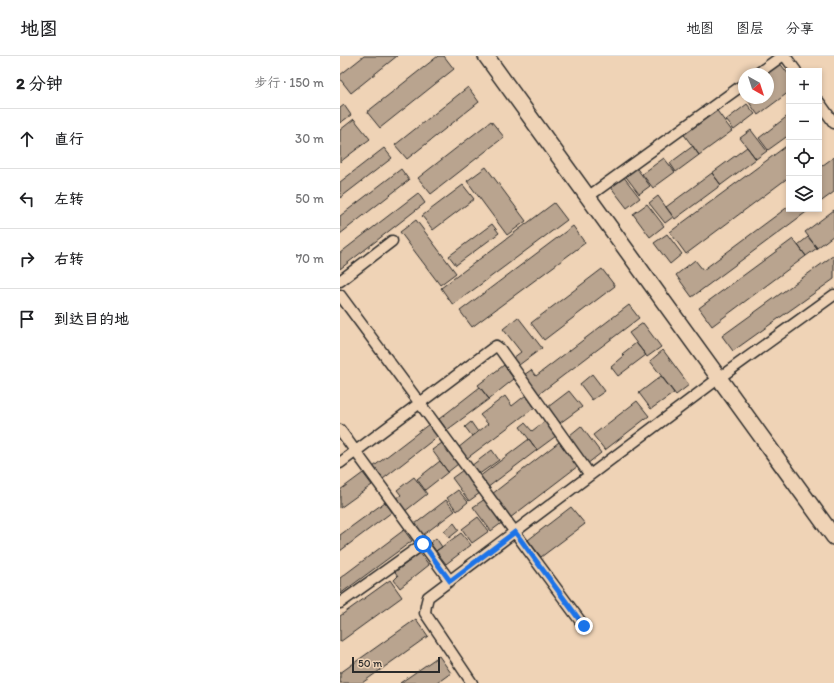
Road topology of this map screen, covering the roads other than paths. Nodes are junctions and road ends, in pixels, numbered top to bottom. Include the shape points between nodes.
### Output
1 (486, 56) edge
2 (782, 56) edge
3 (785, 56) edge
4 (765, 68) edge
5 (794, 68) edge
6 (738, 88) edge
7 (820, 104) edge
8 (834, 122) edge
9 (588, 196) junction
10 (392, 241) dead end
11 (340, 281) edge
12 (340, 294) edge
13 (834, 295) edge
14 (719, 378) junction
15 (420, 403) junction
16 (340, 430) edge
17 (356, 451) junction
18 (340, 463) edge
19 (590, 475) junction
20 (515, 532) junction
21 (834, 537) edge
22 (423, 544) junction
23 (450, 581) junction
24 (340, 603) edge
25 (584, 626) dead end
26 (472, 683) edge

1 - 9 street
2 - 4 street
3 - 5 street
6 - 9 street
7 - 8 street
9 - 14 street
10 - 11 street
12 - 15 street
13 - 14 street
14 - 19 street
14 - 21 street
15 - 17 street
15 - 19 street via 496,346
15 - 20 street
16 - 17 street
17 - 18 street
17 - 22 street
19 - 20 street
20 - 23 street
20 - 25 street
22 - 23 street
22 - 24 street
23 - 26 street via 428,597 426,613

